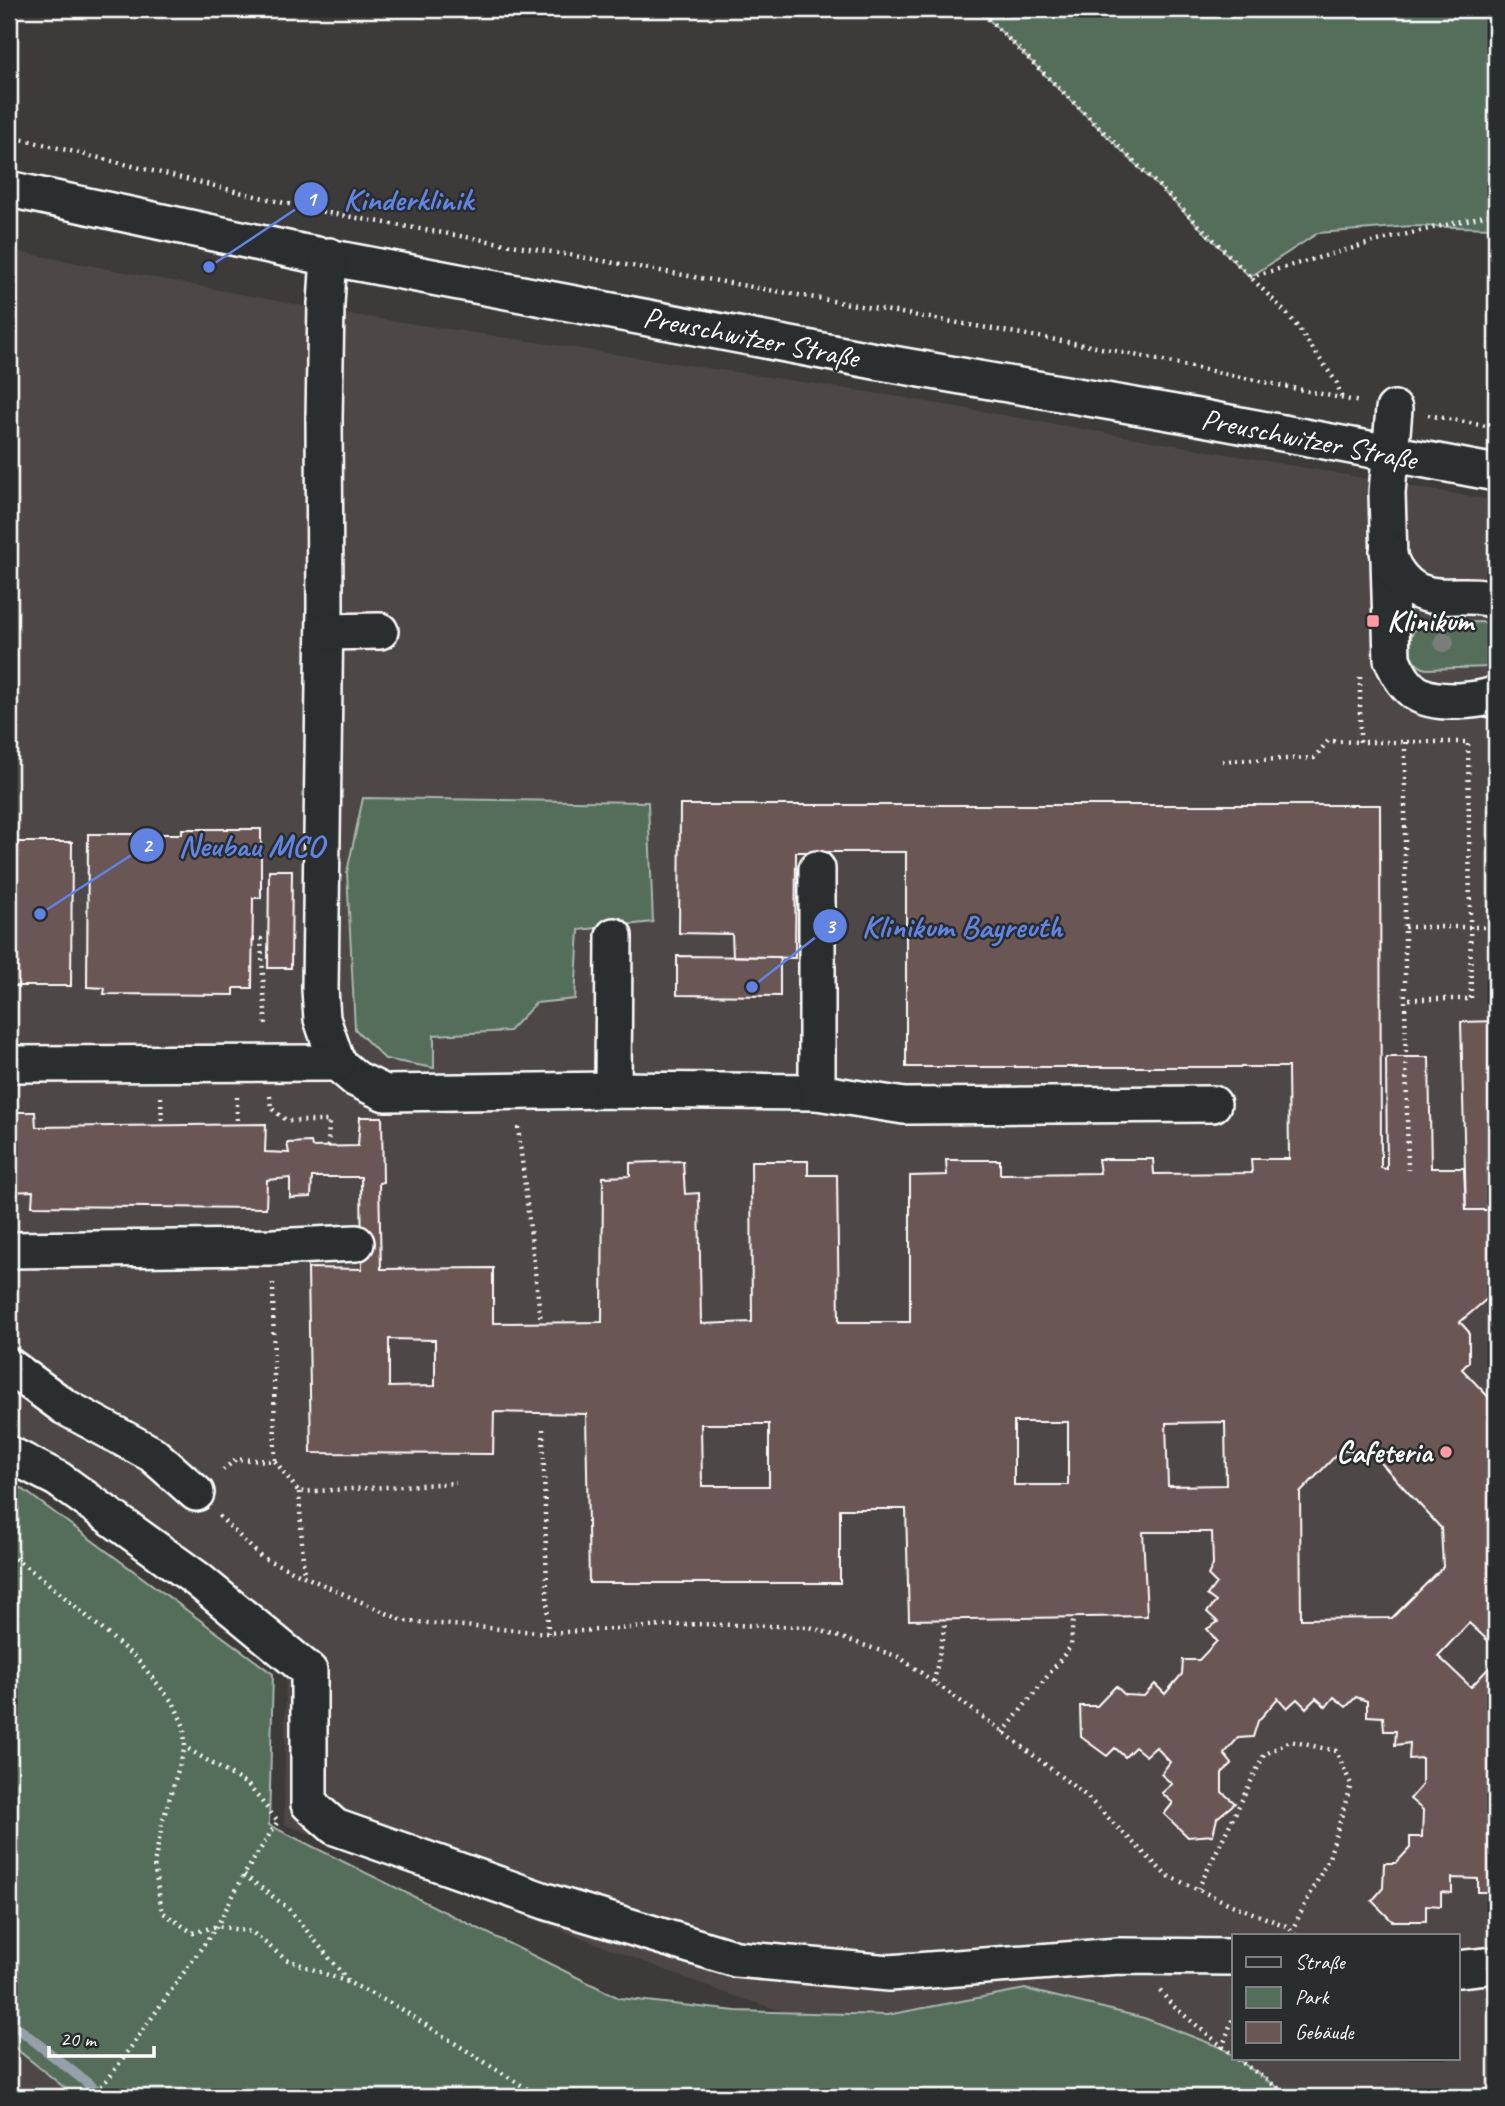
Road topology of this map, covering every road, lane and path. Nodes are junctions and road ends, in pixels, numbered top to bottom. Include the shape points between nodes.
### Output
1 (978, 9) edge
2 (9, 136) edge
3 (9, 189) edge
4 (1496, 213) edge
5 (329, 256) junction
6 (1250, 276) junction
7 (1394, 409) dead end
8 (1477, 424) dead end
9 (1496, 428) edge
10 (1391, 455) junction
11 (1496, 473) edge
12 (1388, 549) junction
13 (1496, 601) edge
14 (380, 631) dead end
15 (325, 632) junction
16 (1360, 675) dead end
17 (1496, 694) edge
18 (1405, 742) junction
19 (1360, 743) junction
20 (1222, 761) dead end
21 (817, 869) dead end
22 (1405, 927) junction
23 (1470, 927) junction
24 (1496, 928) edge
25 (614, 936) dead end
26 (1405, 999) junction
27 (337, 1063) junction
28 (9, 1065) edge
29 (613, 1090) junction
30 (513, 1091) junction
31 (817, 1091) junction
32 (1213, 1104) dead end
33 (1408, 1170) dead end
34 (356, 1243) dead end
35 (273, 1247) junction
36 (9, 1250) edge
37 (541, 1322) dead end
38 (9, 1366) edge
39 (543, 1429) dead end
40 (9, 1454) edge
41 (275, 1461) junction
42 (456, 1483) dead end
43 (299, 1492) junction
44 (196, 1493) junction
45 (9, 1554) edge
46 (304, 1576) junction
47 (1073, 1617) dead end
48 (946, 1619) dead end
49 (548, 1633) junction
50 (934, 1682) junction
51 (1003, 1732) junction
52 (186, 1747) junction
53 (244, 1875) junction
54 (1198, 1889) junction
55 (217, 1926) junction
56 (1294, 1934) edge
57 (1130, 1956) junction
58 (1232, 1957) edge
59 (1496, 1965) edge
60 (1460, 1969) edge
61 (351, 1983) junction
62 (1232, 2020) edge
63 (1222, 2048) junction
64 (1232, 2054) edge
65 (1240, 2060) edge
66 (92, 2097) edge
67 (540, 2097) edge
68 (1292, 2097) edge

1 - 6 path
2 - 6 path via 317,211 1096,347 1342,399 1338,383 1291,318
3 - 5 street, Preuschwitzer Straße
4 - 6 path
5 - 10 street, Preuschwitzer Straße
5 - 15 street
7 - 10 street
8 - 9 path
10 - 11 street, Preuschwitzer Straße
10 - 12 street
12 - 13 street via 1396,573 1418,592
12 - 17 street via 1392,659 1399,677 1420,696 1439,701 1477,700
14 - 15 street
15 - 27 street via 320,989 322,1019
16 - 19 path
18 - 19 path
18 - 22 path
18 - 23 path via 1468,742
19 - 20 path via 1328,741 1314,758
21 - 31 street
22 - 23 path
22 - 26 path
23 - 24 path
23 - 26 path via 1471,999
25 - 29 street
26 - 33 path
27 - 28 street
27 - 30 street via 385,1093
29 - 30 street
29 - 31 street
30 - 37 path
31 - 32 street via 904,1106
34 - 35 street
35 - 36 street
35 - 41 path
38 - 44 street via 65,1407 152,1454
39 - 49 path
40 - 57 street via 58,1479 197,1579 310,1671 310,1804 335,1827 545,1901 736,1959 889,1973
41 - 43 path
41 - 44 path via 236,1459
42 - 43 path
43 - 46 path
44 - 46 path via 261,1557
45 - 52 path via 137,1658 174,1704
46 - 49 path via 404,1621
47 - 51 path via 1071,1646
48 - 50 path
49 - 50 path via 695,1624 810,1627 899,1657
50 - 51 path
51 - 54 path via 1085,1795 1166,1875
52 - 53 path via 248,1786 278,1821
52 - 55 path via 154,1865 162,1912 193,1933
53 - 55 path
53 - 61 path via 288,1908
54 - 56 path via 1289,1927
54 - 56 path via 1264,1755 1290,1741 1336,1751 1351,1784 1329,1858
55 - 61 path via 252,1932 285,1959
55 - 66 path
57 - 58 street
57 - 63 path via 1172,2005
59 - 60 street
61 - 67 path via 396,2006
62 - 63 path
63 - 64 path
65 - 68 path

